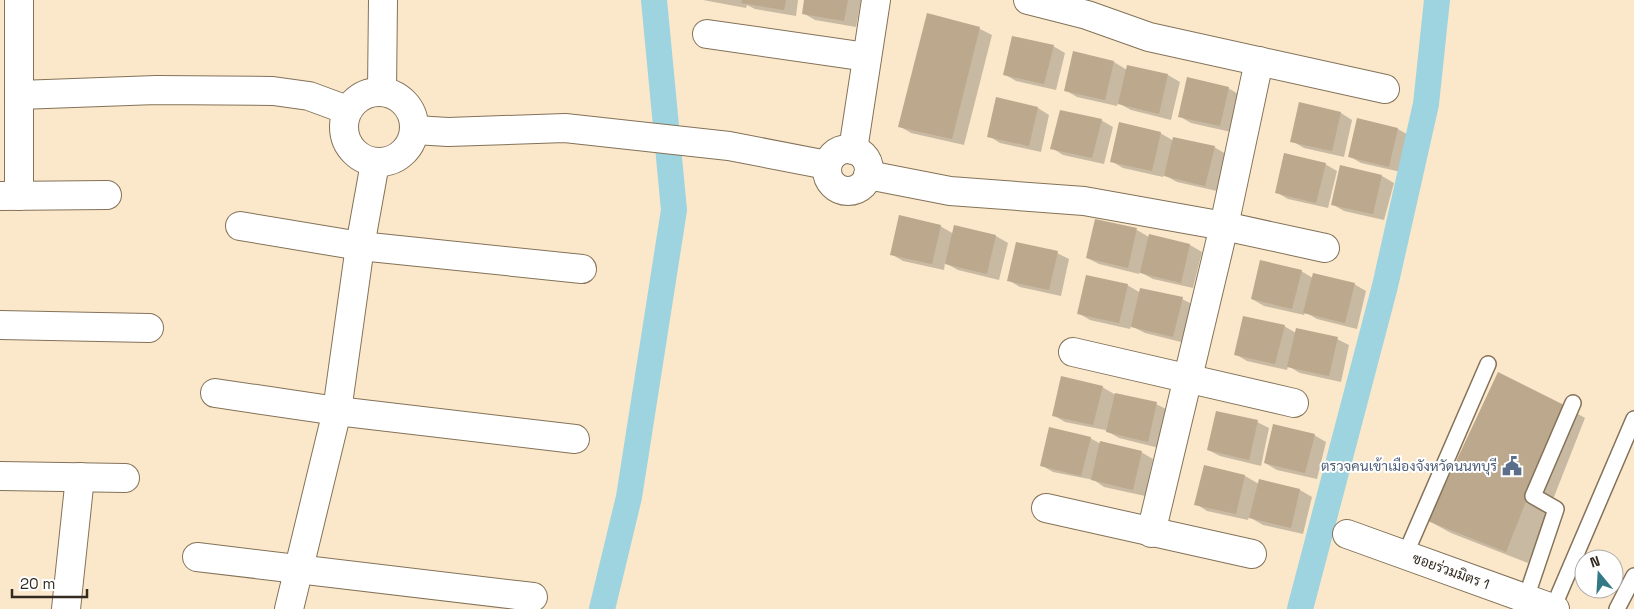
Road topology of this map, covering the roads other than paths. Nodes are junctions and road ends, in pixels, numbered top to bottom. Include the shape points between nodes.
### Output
1 (19, 0) edge
2 (383, 0) edge
3 (876, 0) edge
4 (1028, 0) edge
5 (707, 34) dead end
6 (10, 47) edge
7 (867, 57) junction
8 (1259, 61) junction
9 (1384, 89) dead end
10 (382, 91) junction
11 (19, 95) junction
12 (347, 110) junction
13 (415, 130) junction
14 (853, 150) junction
15 (375, 163) junction
16 (828, 165) junction
17 (868, 175) junction
18 (107, 195) dead end
19 (10, 196) edge
20 (240, 226) dead end
21 (1224, 226) junction
22 (360, 246) junction
23 (1325, 248) dead end
24 (582, 269) dead end
25 (0, 325) edge
26 (149, 328) dead end
27 (1073, 352) dead end
28 (1488, 364) dead end
29 (1187, 379) junction
30 (215, 393) dead end
31 (1294, 402) dead end
32 (1572, 403) dead end
33 (337, 411) junction
34 (1634, 419) edge
35 (575, 439) dead end
36 (0, 476) edge
37 (80, 477) junction
38 (125, 478) dead end
39 (1046, 508) dead end
40 (1151, 533) junction
41 (1348, 534) dead end
42 (1252, 554) dead end
43 (1405, 555) junction
44 (197, 557) dead end
45 (300, 570) junction
46 (1634, 576) edge
47 (533, 597) dead end
48 (1524, 604) edge
49 (1554, 608) edge
50 (66, 609) edge
51 (289, 609) edge
52 (1617, 609) edge

1 - 6 street
2 - 10 street
3 - 7 street
4 - 8 street via 1087,15 1150,37
5 - 7 street
6 - 11 street
7 - 14 street
8 - 9 street
8 - 21 street
10 - 12 street via 368,93
10 - 13 street via 396,95 407,104
11 - 12 street via 156,90 273,92 309,96
11 - 19 street
12 - 15 street via 344,138 362,159
13 - 15 street via 402,154 389,161
13 - 16 street via 565,128 723,145
14 - 16 street via 837,152
14 - 17 street via 866,159
15 - 22 street
16 - 17 street via 830,181 843,190 859,188
17 - 21 street via 950,191 1084,201
18 - 19 street
20 - 22 street
21 - 23 street
21 - 29 street
22 - 24 street
22 - 33 street
25 - 26 street
27 - 29 street
28 - 43 lane
29 - 31 street
29 - 40 street
30 - 33 street
32 - 48 lane via 1533,496 1556,509
33 - 35 street
33 - 45 street
34 - 49 lane
36 - 37 street
37 - 38 street
37 - 50 street
39 - 40 street
40 - 42 street
41 - 43 street, ซอยร่วมมิตร 1
43 - 48 street, ซอยร่วมมิตร 1
44 - 45 street
45 - 47 street
45 - 51 street
46 - 52 lane
48 - 49 street, ซอยร่วมมิตร 1

